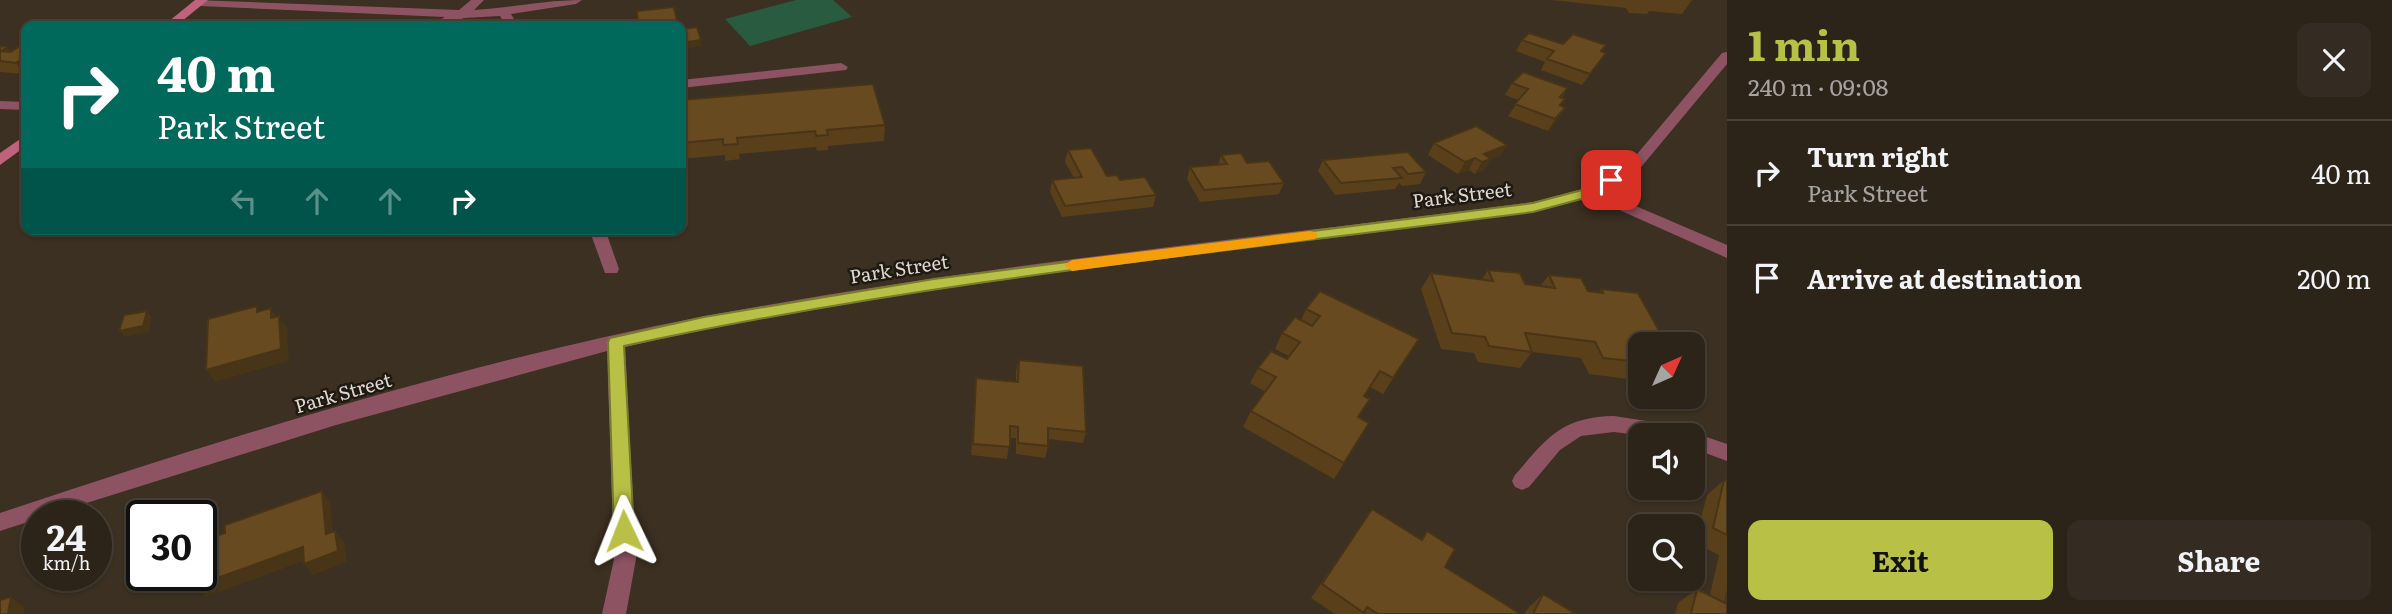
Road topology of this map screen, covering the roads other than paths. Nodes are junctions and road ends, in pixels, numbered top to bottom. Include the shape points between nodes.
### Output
1 (478, 0) edge
2 (576, 0) edge
3 (201, 1) edge
4 (504, 12) junction
5 (462, 14) junction
6 (175, 21) edge
7 (446, 21) edge
8 (509, 21) edge
9 (1727, 56) edge
10 (841, 67) dead end
11 (686, 83) edge
12 (0, 105) edge
13 (21, 106) edge
14 (21, 143) edge
15 (0, 160) edge
16 (1591, 192) junction
17 (599, 235) edge
18 (1727, 252) edge
19 (611, 269) dead end
20 (616, 342) junction
21 (1628, 426) edge
22 (1705, 445) edge
23 (1727, 453) edge
24 (1522, 481) dead end
25 (0, 522) edge
26 (614, 614) edge

1 - 5 street
2 - 4 street
3 - 5 street
3 - 6 main road
4 - 5 street
4 - 8 street
5 - 7 street
9 - 16 street, Park Street via 1632,169
10 - 11 street
12 - 13 street
14 - 15 main road
16 - 18 street
16 - 20 street, Park Street via 1519,209 930,285
17 - 19 street
20 - 25 street, Park Street via 340,416
20 - 26 street via 625,559
21 - 24 street via 1575,429
22 - 23 street

